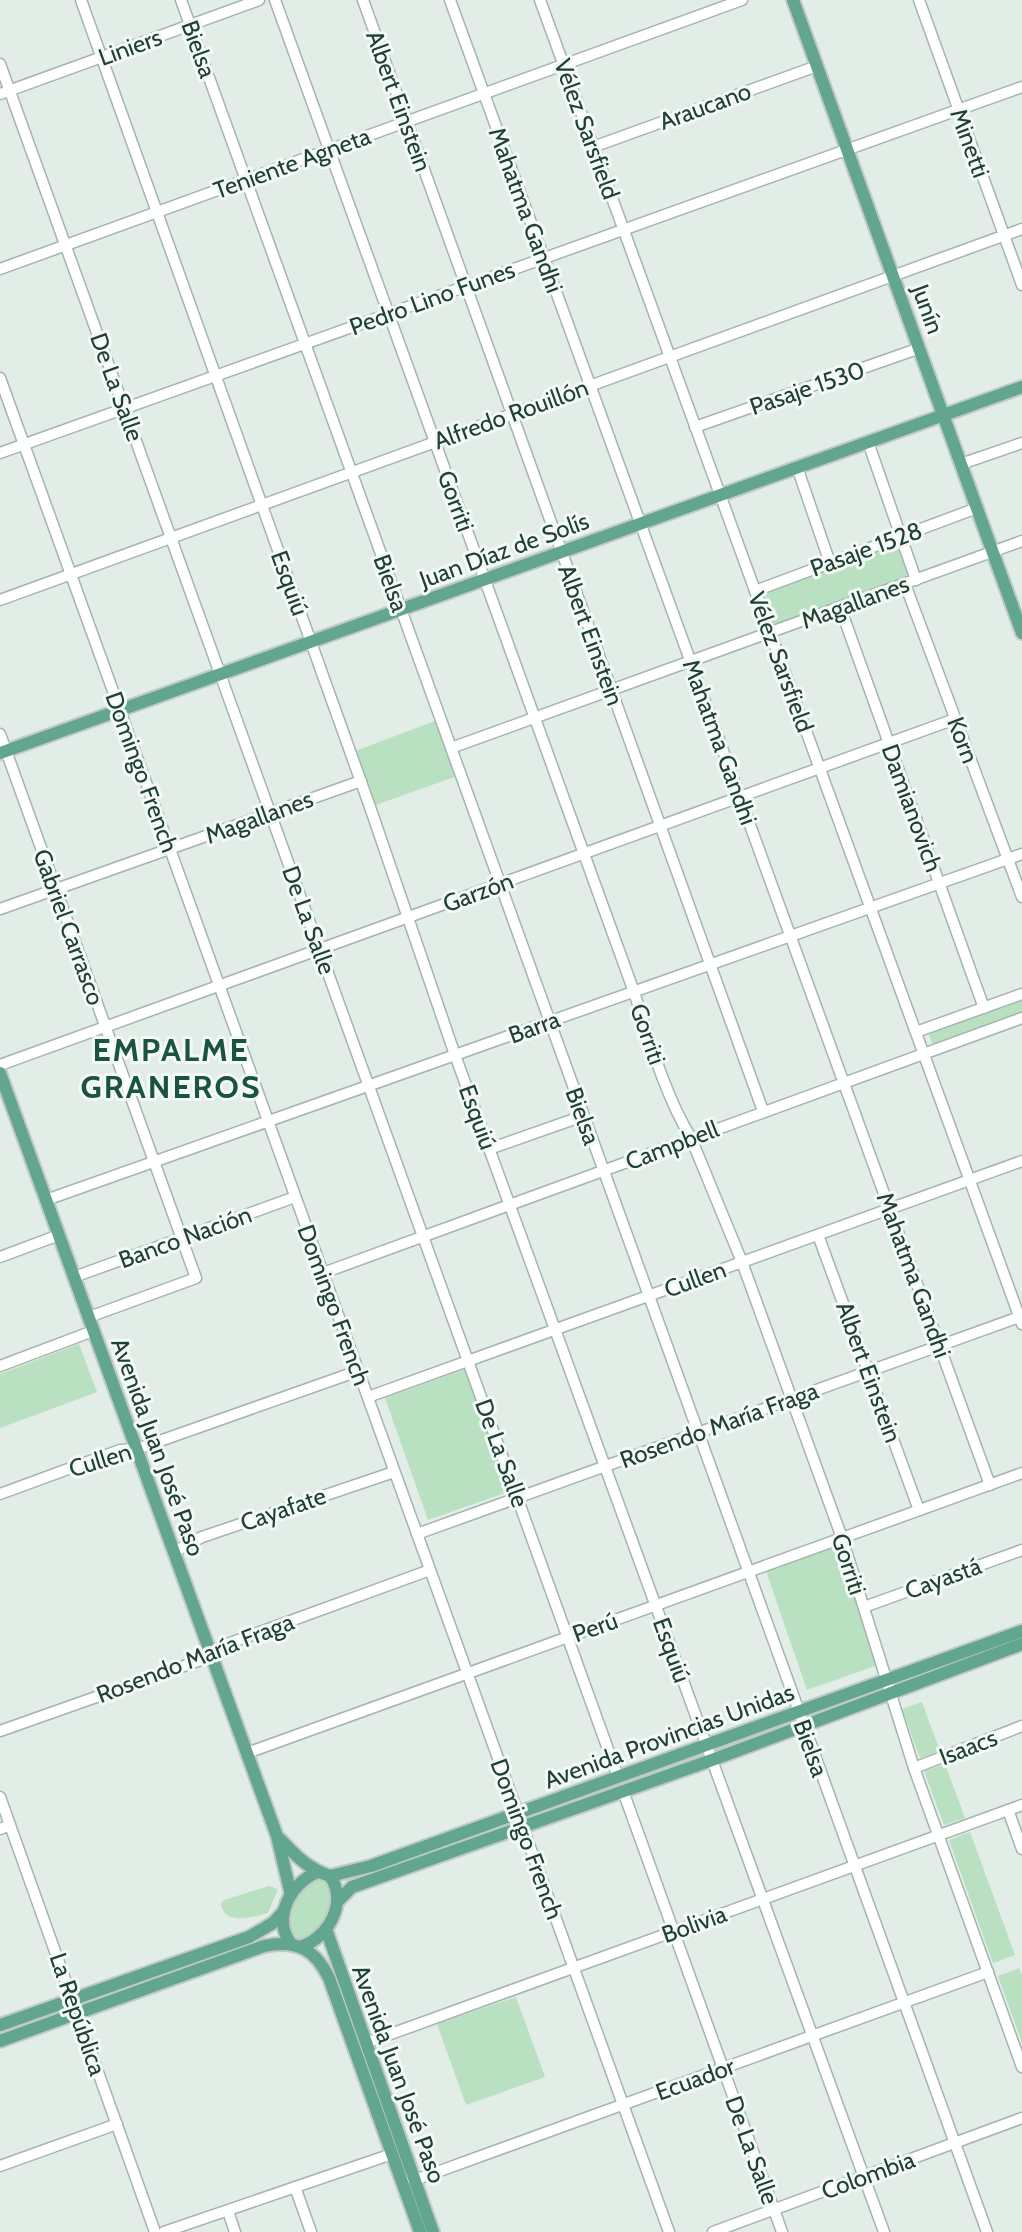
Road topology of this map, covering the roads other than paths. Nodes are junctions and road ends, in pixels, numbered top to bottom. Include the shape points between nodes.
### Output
1 (81, 0) edge
2 (181, 0) edge
3 (259, 0) edge
4 (275, 0) edge
5 (363, 0) edge
6 (450, 0) edge
7 (540, 0) edge
8 (742, 0) edge
9 (793, 0) edge
10 (919, 0) edge
11 (190, 25) junction
12 (101, 57) junction
13 (0, 64) edge
14 (563, 65) junction
15 (817, 66) junction
16 (1022, 87) edge
17 (5, 92) edge
18 (484, 94) junction
19 (958, 109) junction
20 (407, 121) junction
21 (593, 147) junction
22 (330, 149) junction
23 (847, 149) junction
24 (246, 180) junction
25 (157, 212) junction
26 (623, 229) junction
27 (1022, 229) edge
28 (1004, 236) junction
29 (65, 245) junction
30 (544, 258) junction
31 (0, 269) edge
32 (893, 276) junction
33 (1022, 285) edge
34 (466, 286) junction
35 (389, 314) junction
36 (305, 344) junction
37 (920, 348) junction
38 (670, 357) junction
39 (215, 376) junction
40 (0, 378) edge
41 (590, 386) junction
42 (1022, 387) edge
43 (124, 408) junction
44 (512, 414) junction
45 (944, 415) junction
46 (695, 426) junction
47 (435, 442) junction
48 (868, 442) junction
49 (1022, 443) edge
50 (24, 445) junction
51 (0, 453) edge
52 (961, 464) junction
53 (797, 467) junction
54 (351, 472) junction
55 (720, 495) junction
56 (262, 505) junction
57 (977, 508) junction
58 (640, 524) junction
59 (901, 536) junction
60 (171, 538) junction
61 (1022, 541) edge
62 (561, 552) junction
63 (993, 552) junction
64 (830, 563) junction
65 (71, 574) junction
66 (485, 579) junction
67 (916, 580) junction
68 (905, 584) junction
69 (755, 591) junction
70 (0, 600) edge
71 (840, 607) junction
72 (401, 610) junction
73 (770, 632) junction
74 (1022, 633) edge
75 (311, 642) junction
76 (690, 661) junction
77 (220, 674) junction
78 (611, 690) junction
79 (120, 710) junction
80 (535, 718) junction
81 (955, 719) junction
82 (0, 734) edge
83 (889, 743) junction
84 (451, 748) junction
85 (3, 752) edge
86 (819, 768) junction
87 (361, 781) junction
88 (740, 797) junction
89 (270, 813) junction
90 (660, 825) junction
91 (170, 849) junction
92 (584, 853) junction
93 (1022, 854) edge
94 (1008, 859) junction
95 (939, 883) junction
96 (499, 884) junction
97 (56, 889) junction
98 (1022, 897) edge
99 (870, 908) junction
100 (0, 909) edge
101 (408, 917) junction
102 (790, 936) junction
103 (320, 949) junction
104 (710, 964) junction
105 (219, 985) junction
106 (634, 992) junction
107 (1022, 995) edge
108 (984, 1008) junction
109 (1022, 1018) edge
110 (549, 1022) junction
111 (105, 1027) junction
112 (916, 1032) junction
113 (924, 1054) junction
114 (455, 1055) junction
115 (0, 1065) edge
116 (0, 1073) edge
117 (844, 1083) junction
118 (369, 1086) junction
119 (763, 1111) junction
120 (583, 1116) junction
121 (268, 1121) junction
122 (691, 1138) junction
123 (489, 1149) junction
124 (1022, 1161) edge
125 (154, 1162) junction
126 (603, 1171) junction
127 (970, 1180) junction
128 (295, 1197) junction
129 (46, 1200) junction
130 (510, 1206) junction
131 (890, 1209) junction
132 (59, 1235) junction
133 (818, 1235) junction
134 (424, 1237) junction
135 (181, 1239) junction
136 (0, 1257) edge
137 (742, 1262) junction
138 (323, 1273) junction
139 (74, 1277) junction
140 (648, 1296) junction
141 (89, 1317) junction
142 (1021, 1319) edge
143 (555, 1330) junction
144 (93, 1331) junction
145 (940, 1346) junction
146 (468, 1361) junction
147 (0, 1366) edge
148 (358, 1371) junction
149 (868, 1372) junction
150 (368, 1397) junction
151 (791, 1399) junction
152 (697, 1433) junction
153 (137, 1449) junction
154 (605, 1466) junction
155 (394, 1472) junction
156 (1022, 1473) edge
157 (990, 1485) junction
158 (0, 1494) edge
159 (518, 1498) junction
160 (919, 1510) junction
161 (417, 1534) junction
162 (842, 1538) junction
163 (1022, 1549) edge
164 (174, 1552) junction
165 (430, 1570) junction
166 (747, 1572) junction
167 (656, 1605) junction
168 (864, 1607) junction
169 (1022, 1631) edge
170 (568, 1637) junction
171 (1022, 1644) edge
172 (212, 1656) junction
173 (467, 1674) junction
174 (887, 1680) junction
175 (890, 1694) junction
176 (798, 1712) junction
177 (803, 1727) junction
178 (1022, 1727) edge
179 (0, 1731) edge
180 (706, 1745) junction
181 (247, 1753) junction
182 (712, 1760) junction
183 (914, 1768) junction
184 (618, 1777) junction
185 (623, 1791) junction
186 (0, 1797) edge
187 (1022, 1805) edge
188 (1008, 1810) junction
189 (518, 1813) junction
190 (5, 1827) edge
191 (523, 1827) junction
192 (939, 1835) junction
193 (277, 1836) junction
194 (1022, 1849) edge
195 (854, 1866) junction
196 (324, 1874) junction
197 (291, 1895) junction
198 (762, 1899) junction
199 (339, 1900) junction
200 (284, 1911) junction
201 (326, 1929) junction
202 (674, 1931) junction
203 (295, 1946) junction
204 (574, 1969) junction
205 (988, 1972) junction
206 (74, 1999) junction
207 (903, 2003) junction
208 (79, 2013) junction
209 (0, 2025) edge
210 (812, 2036) junction
211 (0, 2041) edge
212 (366, 2043) junction
213 (1022, 2067) edge
214 (723, 2068) junction
215 (623, 2105) junction
216 (1022, 2118) edge
217 (117, 2124) junction
218 (954, 2143) junction
219 (392, 2154) junction
220 (0, 2166) edge
221 (863, 2176) junction
222 (408, 2180) junction
223 (295, 2188) junction
224 (774, 2210) junction
225 (228, 2211) junction
226 (155, 2232) edge
227 (164, 2232) edge
228 (236, 2232) edge
229 (311, 2232) edge
230 (421, 2232) edge
231 (433, 2232) edge
232 (669, 2232) edge
233 (713, 2232) edge
234 (782, 2232) edge
235 (884, 2232) edge
236 (986, 2232) edge

1 - 12 street, Esquiú
2 - 11 street, Bielsa
3 - 11 street, Liniers
4 - 22 street, Gorriti
5 - 20 street, Albert Einstein
6 - 18 street, Mahatma Gandhi
7 - 14 street, Vélez Sarsfield
8 - 14 street, Teniente Agneta
9 - 15 main road, Junín
10 - 19 street, Minetti
11 - 12 street, Liniers
11 - 24 street, Bielsa
12 - 17 street, Liniers
12 - 25 street, Esquiú
13 - 17 street, De La Salle
14 - 18 street, Teniente Agneta
14 - 21 street, Vélez Sarsfield
15 - 21 street, Araucano
15 - 23 main road, Junín
16 - 19 street, Pedro Lino Funes
17 - 29 street, De La Salle
18 - 20 street, Teniente Agneta
18 - 30 street, Mahatma Gandhi
19 - 23 street, Pedro Lino Funes
19 - 28 street, Minetti
20 - 22 street, Teniente Agneta
20 - 34 street, Albert Einstein
21 - 26 street, Vélez Sarsfield
22 - 24 street, Teniente Agneta
22 - 35 street, Gorriti
23 - 26 street, Pedro Lino Funes
23 - 32 main road, Junín
24 - 25 street, Teniente Agneta
24 - 36 street, Bielsa
25 - 29 street, Teniente Agneta
25 - 39 street, Esquiú
26 - 30 street, Pedro Lino Funes
26 - 38 street, Vélez Sarsfield
27 - 28 street, Alfredo Rouillón
28 - 32 street, Alfredo Rouillón
28 - 33 street, Minetti
29 - 31 street, Teniente Agneta
29 - 43 street, De La Salle
30 - 34 street, Pedro Lino Funes
30 - 41 street, Mahatma Gandhi
32 - 37 main road, Junín
32 - 38 street, Alfredo Rouillón
34 - 35 street, Pedro Lino Funes
34 - 44 street, Albert Einstein
35 - 36 street, Pedro Lino Funes
35 - 47 street, Gorriti
36 - 39 street, Pedro Lino Funes
36 - 54 street, Bielsa
37 - 45 main road, Junín
37 - 46 street, Pasaje 1530
38 - 41 street, Alfredo Rouillón
38 - 46 street, Vélez Sarsfield
39 - 43 street, Pedro Lino Funes
39 - 56 street, Esquiú
40 - 50 street, Domingo French
41 - 44 street, Alfredo Rouillón
41 - 58 street, Mahatma Gandhi
42 - 45 main road, Juan Díaz de Solís
43 - 50 street, Pedro Lino Funes
43 - 60 street, De La Salle
44 - 47 street, Alfredo Rouillón
44 - 62 street, Albert Einstein
45 - 48 main road, Juan Díaz de Solís
45 - 52 main road, Junín
46 - 55 street, Vélez Sarsfield
47 - 54 street, Alfredo Rouillón
47 - 66 street, Gorriti
48 - 53 main road, Juan Díaz de Solís
48 - 59 street
49 - 52 street
50 - 51 street, Pedro Lino Funes
50 - 65 street, Domingo French
52 - 57 main road, Junín
53 - 55 main road, Juan Díaz de Solís
53 - 64 street
54 - 56 street, Alfredo Rouillón
54 - 72 street, Bielsa
55 - 58 main road, Juan Díaz de Solís
55 - 69 street, Vélez Sarsfield
56 - 60 street, Alfredo Rouillón
56 - 75 street, Esquiú
57 - 59 street, Pasaje 1528
57 - 63 main road, Junín
58 - 62 main road, Juan Díaz de Solís
58 - 76 street, Mahatma Gandhi
59 - 64 street, Pasaje 1528
59 - 67 street
60 - 65 street, Alfredo Rouillón
60 - 77 street, De La Salle
61 - 63 street, Magallanes
62 - 66 main road, Juan Díaz de Solís
62 - 78 street, Albert Einstein
63 - 67 street, Magallanes
63 - 74 main road, Junín
64 - 69 street, Pasaje 1528
65 - 70 street, Alfredo Rouillón
65 - 79 street, Domingo French
66 - 72 main road, Juan Díaz de Solís
66 - 80 street, Gorriti
67 - 68 street, Magallanes
68 - 71 street, Magallanes
68 - 81 street, Korn
69 - 73 street, Vélez Sarsfield
71 - 73 street, Magallanes
71 - 83 street, Damianovich
72 - 75 main road, Juan Díaz de Solís
72 - 84 street, Bielsa
73 - 76 street, Magallanes
73 - 86 street, Vélez Sarsfield
75 - 77 main road, Juan Díaz de Solís
75 - 87 street, Esquiú
76 - 78 street, Magallanes
76 - 88 street, Mahatma Gandhi
77 - 79 main road, Juan Díaz de Solís
77 - 89 street, De La Salle
78 - 80 street, Magallanes
78 - 90 street, Albert Einstein
79 - 85 main road, Juan Díaz de Solís
79 - 91 street, Domingo French
80 - 84 street, Magallanes
80 - 92 street, Gorriti
81 - 83 street, Garzón
81 - 94 street, Korn
82 - 85 street, Gabriel Carrasco
83 - 86 street, Garzón
83 - 95 street, Damianovich
84 - 96 street, Bielsa
85 - 97 street, Gabriel Carrasco
86 - 88 street, Garzón
86 - 99 street, Vélez Sarsfield
87 - 89 street, Magallanes
87 - 101 street, Esquiú
88 - 90 street, Garzón
88 - 102 street, Mahatma Gandhi
89 - 91 street, Magallanes
89 - 103 street, De La Salle
90 - 92 street, Garzón
90 - 104 street, Albert Einstein
91 - 97 street, Magallanes
91 - 105 street, Domingo French
92 - 96 street, Garzón
92 - 106 street, Gorriti
93 - 94 street, Barra
94 - 95 street, Barra
94 - 98 street, Korn
95 - 99 street, Barra
95 - 108 street, Damianovich
96 - 101 street, Garzón
96 - 110 street, Bielsa
97 - 100 street, Magallanes
97 - 111 street, Gabriel Carrasco
99 - 102 street, Barra
99 - 112 street, Vélez Sarsfield
101 - 103 street, Garzón
101 - 114 street, Esquiú
102 - 104 street, Barra
102 - 117 street, Mahatma Gandhi
103 - 105 street, Garzón
103 - 118 street, De La Salle
104 - 106 street, Barra
104 - 119 street, Albert Einstein
105 - 111 street, Garzón
105 - 121 street, Domingo French
106 - 110 street, Barra
106 - 122 street, Gorriti via 665,1084
107 - 108 street
108 - 112 street
109 - 113 street, Campbell
110 - 114 street, Barra
110 - 120 street, Bielsa
111 - 115 street, Garzón
111 - 125 street, Gabriel Carrasco
112 - 113 street, Vélez Sarsfield
113 - 117 street, Campbell
113 - 127 street, Vélez Sarsfield
114 - 118 street, Barra
114 - 123 street, Esquiú
116 - 129 main road, Avenida Juan José Paso
117 - 119 street, Campbell
117 - 131 street, Mahatma Gandhi
118 - 121 street, Barra
118 - 134 street, De La Salle
119 - 122 street, Campbell
120 - 123 street
120 - 126 street, Bielsa
121 - 125 street, Barra
121 - 128 street, Domingo French
122 - 126 street, Campbell
122 - 137 street, Gorriti
123 - 130 street, Esquiú
124 - 127 street, Cullen
125 - 129 street, Barra
125 - 135 street, Gabriel Carrasco
126 - 130 street, Campbell
126 - 140 street, Bielsa
127 - 131 street, Cullen
127 - 142 street, Vélez Sarsfield
128 - 135 street, Banco Nación
128 - 138 street, Domingo French
129 - 132 main road, Avenida Juan José Paso
130 - 134 street, Campbell
130 - 143 street, Esquiú
131 - 133 street, Cullen
131 - 145 street, Mahatma Gandhi
132 - 136 street
132 - 139 main road, Avenida Juan José Paso
133 - 137 street, Cullen
133 - 149 street, Albert Einstein
134 - 138 street, Campbell
134 - 146 street, De La Salle
135 - 139 street, Banco Nación
135 - 141 street, Gabriel Carrasco via 196,1278
137 - 140 street, Cullen
137 - 151 street, Gorriti
138 - 148 street, Domingo French
139 - 141 main road, Avenida Juan José Paso
140 - 143 street, Cullen
140 - 152 street, Bielsa
141 - 144 main road, Avenida Juan José Paso
142 - 145 street, Rosendo María Fraga
143 - 146 street, Cullen
143 - 154 street, Esquiú
144 - 147 street
144 - 153 main road, Avenida Juan José Paso
145 - 149 street, Rosendo María Fraga
145 - 157 street, Mahatma Gandhi
146 - 150 street, Cullen
146 - 159 street, De La Salle
148 - 150 street, Domingo French
148 - 153 street, Cullen
149 - 151 street, Rosendo María Fraga
149 - 160 street, Albert Einstein
150 - 155 street, Domingo French
151 - 152 street, Rosendo María Fraga
151 - 162 street, Gorriti
152 - 154 street, Rosendo María Fraga
152 - 166 street, Bielsa
153 - 158 street, Cullen via 120,1450
153 - 164 main road, Avenida Juan José Paso
154 - 159 street, Rosendo María Fraga
154 - 167 street, Esquiú
155 - 161 street, Domingo French
155 - 164 street, Cayafate via 202,1537
156 - 157 street, Perú
157 - 160 street, Perú
159 - 161 street, Rosendo María Fraga
159 - 170 street, De La Salle
160 - 162 street, Perú
161 - 165 street, Domingo French
162 - 166 street, Perú
162 - 168 street, Gorriti
163 - 168 street, Cayastá
164 - 172 main road, Avenida Juan José Paso
165 - 172 street, Rosendo María Fraga via 230,1643
165 - 173 street, Domingo French
166 - 167 street, Perú
166 - 176 street, Bielsa
167 - 170 street, Perú
167 - 180 street, Esquiú
168 - 174 street, Gorriti
169 - 174 main road, Avenida Provincias Unidas
170 - 173 street, Perú
170 - 184 street, De La Salle
171 - 175 main road, Avenida Provincias Unidas
172 - 179 street, Rosendo María Fraga
172 - 181 main road, Avenida Juan José Paso
173 - 181 street, Perú
173 - 189 street, Domingo French
174 - 175 street, Gorriti
174 - 176 main road, Avenida Provincias Unidas
175 - 177 main road, Avenida Provincias Unidas
175 - 183 street, Gorriti
176 - 177 street, Bielsa
176 - 180 main road, Avenida Provincias Unidas
177 - 182 main road, Avenida Provincias Unidas
177 - 195 street, Bielsa
178 - 183 street, Isaacs
180 - 182 street, Esquiú
180 - 184 main road, Avenida Provincias Unidas
181 - 193 main road, Avenida Juan José Paso
182 - 185 main road, Avenida Provincias Unidas
182 - 198 street, Esquiú
183 - 192 street, Gorriti
184 - 189 main road, Avenida Provincias Unidas
185 - 191 main road, Avenida Provincias Unidas
185 - 202 street, De La Salle
186 - 190 street, La República
187 - 188 street, Bolivia
188 - 192 street, Bolivia
188 - 194 street
189 - 191 street, Domingo French
189 - 196 main road, Avenida Provincias Unidas via 371,1866
190 - 206 street, La República
191 - 199 main road, Avenida Provincias Unidas via 352,1887
191 - 204 street, Domingo French
192 - 195 street, Bolivia
192 - 205 street, Gorriti
193 - 196 main road, Avenida Juan José Paso via 302,1861
193 - 197 main road, Avenida Juan José Paso
195 - 198 street, Bolivia
195 - 207 street, Bielsa
196 - 197 main road via 307,1876
196 - 199 main road via 338,1891
197 - 200 main road
198 - 202 street, Bolivia
198 - 210 street, Esquiú
199 - 201 main road
200 - 203 main road via 282,1929
200 - 206 main road via 261,1933
201 - 203 main road via 315,1941
201 - 212 main road, Avenida Juan José Paso
202 - 204 street, Bolivia
202 - 214 street, De La Salle
203 - 208 main road via 264,1946
203 - 219 main road, Avenida Juan José Paso via 313,1953 329,1978
204 - 212 street, Bolivia
204 - 215 street, Domingo French
205 - 207 street, Ecuador
205 - 213 street, Gorriti
206 - 208 street, La República
206 - 209 main road
207 - 210 street, Ecuador
207 - 218 street, Bielsa
208 - 211 main road
208 - 217 street, La República
210 - 214 street, Ecuador
210 - 221 street, Esquiú
212 - 222 main road, Avenida Juan José Paso
214 - 215 street, Ecuador
214 - 224 street, De La Salle
215 - 222 street, Ecuador
215 - 232 street, Domingo French
216 - 218 street, Colombia
217 - 220 street
217 - 226 street, La República
218 - 221 street, Colombia
218 - 236 street, Bielsa
219 - 222 main road, Avenida Juan José Paso
219 - 223 street
221 - 224 street, Colombia
221 - 235 street, Esquiú
222 - 230 main road, Avenida Juan José Paso
222 - 231 main road, Avenida Juan José Paso
223 - 225 street
223 - 229 street
224 - 233 street, Colombia
224 - 234 street, De La Salle
225 - 227 street
225 - 228 street

